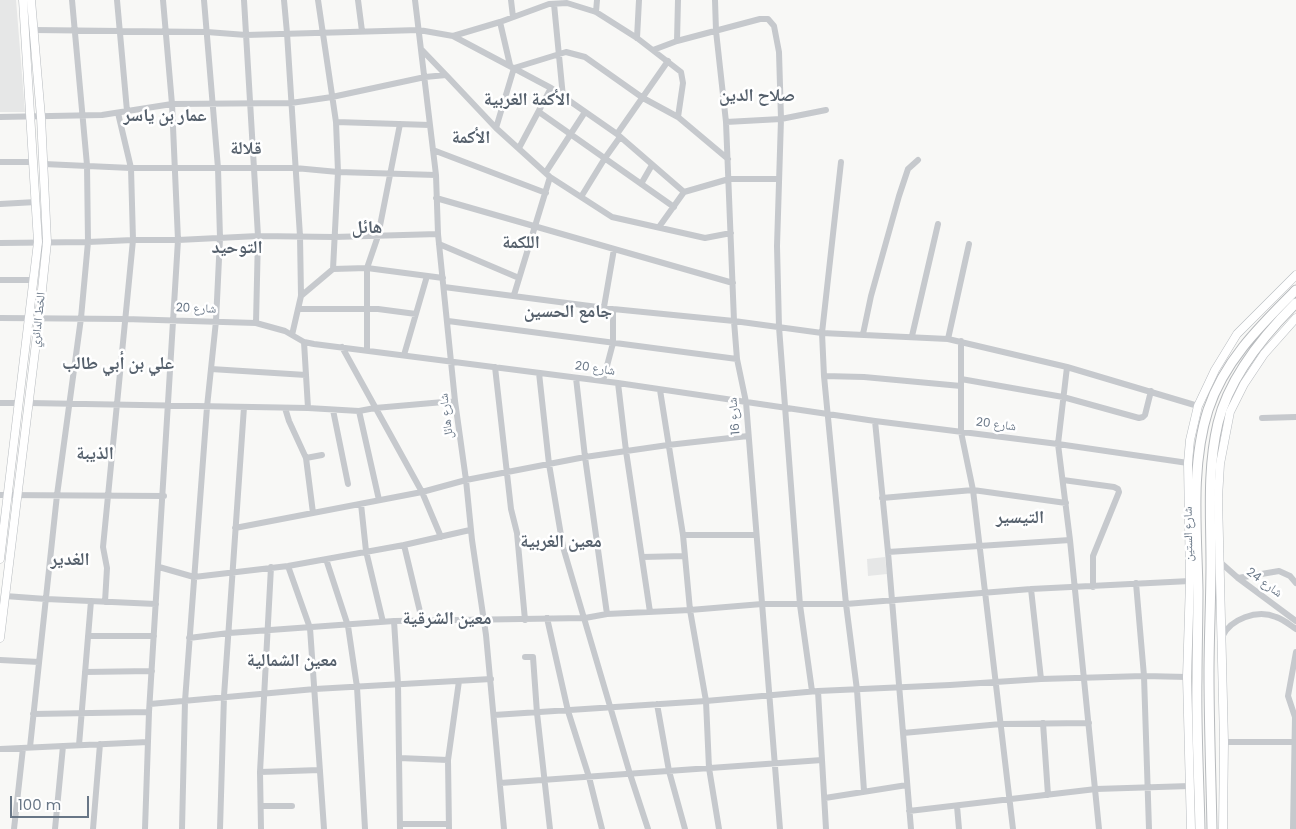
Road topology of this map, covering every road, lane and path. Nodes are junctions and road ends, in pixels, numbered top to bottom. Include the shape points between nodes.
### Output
1 (23, 0) edge
2 (31, 0) edge
3 (72, 0) edge
4 (117, 0) edge
5 (163, 0) edge
6 (204, 0) edge
7 (244, 0) edge
8 (284, 0) edge
9 (318, 0) edge
10 (358, 0) edge
11 (415, 0) edge
12 (511, 0) edge
13 (597, 0) edge
14 (639, 0) edge
15 (678, 0) edge
16 (715, 0) edge
17 (551, 3) edge
18 (596, 12) junction
19 (513, 17) junction
20 (500, 22) junction
21 (34, 30) junction
22 (362, 30) junction
23 (418, 30) junction
24 (74, 31) junction
25 (119, 31) junction
26 (716, 31) junction
27 (166, 32) junction
28 (207, 32) junction
29 (323, 32) junction
30 (287, 33) junction
31 (246, 35) junction
32 (453, 36) junction
33 (638, 38) junction
34 (677, 41) junction
35 (420, 48) junction
36 (653, 50) junction
37 (560, 54) junction
38 (668, 61) junction
39 (512, 66) junction
40 (446, 75) junction
41 (425, 77) junction
42 (550, 88) junction
43 (332, 97) junction
44 (563, 97) junction
45 (643, 98) junction
46 (250, 102) junction
47 (213, 103) junction
48 (291, 103) junction
49 (172, 104) junction
50 (826, 110) dead end
51 (127, 111) junction
52 (539, 112) junction
53 (585, 112) junction
54 (118, 113) junction
55 (31, 116) junction
56 (83, 116) junction
57 (0, 117) edge
58 (41, 117) junction
59 (678, 117) junction
60 (781, 119) junction
61 (336, 122) junction
62 (726, 122) junction
63 (400, 124) junction
64 (430, 126) junction
65 (496, 128) junction
66 (570, 134) junction
67 (618, 136) junction
68 (518, 148) junction
69 (433, 150) junction
70 (605, 158) junction
71 (728, 159) junction
72 (918, 160) dead end
73 (0, 162) edge
74 (34, 162) junction
75 (841, 162) dead end
76 (44, 164) junction
77 (87, 165) junction
78 (652, 165) junction
79 (175, 167) junction
80 (131, 168) junction
81 (218, 168) junction
82 (255, 168) junction
83 (295, 168) junction
84 (338, 172) junction
85 (392, 174) junction
86 (436, 175) junction
87 (548, 175) junction
88 (729, 179) junction
89 (778, 179) junction
90 (641, 184) junction
91 (684, 192) junction
92 (546, 193) junction
93 (581, 197) junction
94 (436, 198) junction
95 (36, 202) junction
96 (0, 204) edge
97 (674, 207) junction
98 (938, 224) dead end
99 (535, 226) junction
100 (659, 227) junction
101 (731, 233) junction
102 (438, 234) junction
103 (258, 236) junction
104 (300, 236) junction
105 (378, 236) junction
106 (334, 237) junction
107 (220, 238) junction
108 (133, 240) junction
109 (178, 240) junction
110 (38, 242) junction
111 (47, 242) junction
112 (88, 242) junction
113 (0, 243) edge
114 (440, 244) junction
115 (969, 244) dead end
116 (614, 249) junction
117 (334, 268) junction
118 (367, 268) junction
119 (1296, 275) edge
120 (428, 276) junction
121 (442, 278) junction
122 (519, 278) junction
123 (0, 280) edge
124 (34, 280) junction
125 (733, 283) junction
126 (444, 287) junction
127 (1296, 290) edge
128 (301, 296) junction
129 (514, 296) junction
130 (1276, 296) junction
131 (1284, 302) junction
132 (1296, 304) edge
133 (604, 307) junction
134 (298, 309) junction
135 (613, 309) junction
136 (367, 310) junction
137 (416, 314) junction
138 (0, 318) edge
139 (29, 318) junction
140 (39, 318) junction
141 (81, 318) junction
142 (1296, 318) edge
143 (125, 319) junction
144 (174, 320) junction
145 (216, 321) junction
146 (448, 321) junction
147 (734, 321) junction
148 (256, 323) junction
149 (778, 327) junction
150 (822, 333) junction
151 (864, 334) junction
152 (292, 335) junction
153 (912, 336) junction
154 (948, 338) junction
155 (961, 341) junction
156 (304, 342) junction
157 (613, 342) junction
158 (342, 347) junction
159 (367, 350) junction
160 (404, 355) junction
161 (737, 359) junction
162 (452, 361) junction
163 (495, 367) junction
164 (1067, 367) junction
165 (211, 369) junction
166 (539, 373) junction
167 (306, 375) junction
168 (824, 376) junction
169 (576, 378) junction
170 (603, 381) junction
171 (961, 382) junction
172 (618, 383) junction
173 (660, 390) junction
174 (1152, 391) junction
175 (1063, 397) junction
176 (456, 401) junction
177 (746, 402) junction
178 (19, 403) junction
179 (29, 403) junction
180 (70, 403) junction
181 (0, 404) edge
182 (116, 404) junction
183 (169, 404) junction
184 (1198, 406) junction
185 (207, 407) junction
186 (244, 407) junction
187 (285, 408) junction
188 (308, 408) junction
189 (375, 408) junction
190 (785, 408) junction
191 (333, 410) junction
192 (359, 411) junction
193 (828, 414) junction
194 (1296, 417) edge
195 (1262, 418) dead end
196 (875, 421) junction
197 (961, 432) junction
198 (748, 436) junction
199 (1058, 444) junction
200 (668, 445) junction
201 (626, 451) junction
202 (322, 455) dead end
203 (306, 458) junction
204 (585, 458) junction
205 (1188, 463) junction
206 (549, 464) junction
207 (507, 472) junction
208 (466, 480) junction
209 (1063, 480) junction
210 (348, 484) dead end
211 (973, 490) junction
212 (422, 492) junction
213 (4, 495) edge
214 (17, 495) junction
215 (57, 495) junction
216 (107, 496) junction
217 (164, 496) junction
218 (882, 498) junction
219 (379, 500) junction
220 (1066, 503) junction
221 (361, 504) junction
222 (313, 513) junction
223 (1193, 527) junction
224 (235, 528) junction
225 (470, 530) junction
226 (683, 535) junction
227 (756, 535) junction
228 (441, 537) junction
229 (1070, 540) junction
230 (404, 545) junction
231 (979, 545) junction
232 (366, 551) junction
233 (888, 552) junction
234 (685, 556) junction
235 (642, 557) junction
236 (0, 559) edge
237 (326, 559) junction
238 (1215, 562) junction
239 (288, 566) junction
240 (271, 567) junction
241 (159, 568) junction
242 (233, 572) junction
243 (194, 577) junction
244 (1238, 578) junction
245 (1190, 581) junction
246 (1136, 583) junction
247 (1296, 583) edge
248 (1075, 587) junction
249 (1093, 587) junction
250 (1031, 589) junction
251 (985, 592) junction
252 (5, 596) junction
253 (46, 599) junction
254 (892, 600) junction
255 (91, 601) junction
256 (105, 602) junction
257 (156, 604) junction
258 (762, 604) junction
259 (846, 604) junction
260 (800, 605) junction
261 (690, 610) junction
262 (650, 612) junction
263 (607, 614) junction
264 (484, 618) junction
265 (547, 618) junction
266 (585, 618) junction
267 (422, 620) junction
268 (525, 620) junction
269 (1296, 620) edge
270 (394, 621) junction
271 (383, 622) junction
272 (348, 626) junction
273 (310, 628) junction
274 (1296, 629) edge
275 (268, 631) junction
276 (229, 634) junction
277 (88, 636) junction
278 (154, 636) junction
279 (0, 638) edge
280 (189, 638) junction
281 (1221, 639) junction
282 (1296, 652) edge
283 (525, 657) dead end
284 (0, 660) edge
285 (39, 662) junction
286 (152, 671) junction
287 (85, 672) junction
288 (1144, 676) junction
289 (1187, 677) junction
290 (1084, 678) junction
291 (491, 679) junction
292 (1041, 679) junction
293 (460, 681) junction
294 (995, 683) junction
295 (398, 684) junction
296 (357, 687) junction
297 (899, 688) junction
298 (315, 689) junction
299 (856, 690) junction
300 (815, 691) junction
301 (264, 693) junction
302 (771, 695) junction
303 (224, 696) junction
304 (185, 700) junction
305 (706, 701) junction
306 (150, 704) junction
307 (657, 704) junction
308 (611, 707) junction
309 (568, 711) junction
310 (82, 712) junction
311 (149, 712) junction
312 (537, 712) junction
313 (33, 714) junction
314 (494, 715) junction
315 (1044, 723) junction
316 (1089, 723) junction
317 (1001, 724) junction
318 (903, 732) junction
319 (148, 742) junction
320 (1224, 742) junction
321 (1296, 742) edge
322 (100, 744) junction
323 (79, 745) junction
324 (63, 746) junction
325 (27, 747) junction
326 (0, 749) edge
327 (399, 758) junction
328 (448, 760) junction
329 (822, 760) junction
330 (776, 763) junction
331 (708, 768) junction
332 (320, 770) junction
333 (669, 771) junction
334 (260, 772) junction
335 (630, 774) junction
336 (589, 777) junction
337 (544, 780) junction
338 (500, 783) junction
339 (907, 785) junction
340 (1147, 786) junction
341 (1190, 786) junction
342 (1096, 789) junction
343 (864, 791) junction
344 (1048, 795) junction
345 (825, 798) junction
346 (1010, 800) junction
347 (261, 806) junction
348 (292, 806) dead end
349 (957, 806) junction
350 (909, 811) junction
351 (449, 826) edge
352 (400, 827) edge
353 (14, 829) edge
354 (55, 829) edge
355 (93, 829) edge
356 (145, 829) edge
357 (182, 829) edge
358 (220, 829) edge
359 (261, 829) edge
360 (324, 829) edge
361 (365, 829) edge
362 (504, 829) edge
363 (550, 829) edge
364 (602, 829) edge
365 (648, 829) edge
366 (685, 829) edge
367 (720, 829) edge
368 (780, 829) edge
369 (826, 829) edge
370 (911, 829) edge
371 (958, 829) edge
372 (1013, 829) edge
373 (1099, 829) edge
374 (1149, 829) edge
375 (1191, 829) edge
376 (1200, 829) edge
377 (1212, 829) edge
378 (1224, 829) edge
379 (1293, 829) edge

1 - 55 main road, الخط الدائري
2 - 21 main road, الخط الدائري
3 - 24 street
4 - 25 street
5 - 27 street
6 - 28 street
7 - 31 street
8 - 30 street
9 - 29 street
10 - 22 street
11 - 23 street, شارع هائل
12 - 19 street
13 - 18 street
14 - 33 street
15 - 34 street
16 - 26 street, شارع 16
17 - 18 street
17 - 19 street
17 - 37 street
18 - 33 street
19 - 20 street
20 - 32 street
20 - 39 street
21 - 24 street
21 - 58 main road, الخط الدائري
22 - 23 street
22 - 29 street
23 - 32 street
23 - 35 street, شارع هائل
24 - 25 street
24 - 56 street
25 - 27 street
25 - 51 street
26 - 34 street
26 - 60 street via 760,19 768,19 774,26 779,52
26 - 62 street, شارع 16
27 - 28 street
27 - 49 street
28 - 31 street
28 - 47 street
29 - 30 street
29 - 43 street
30 - 31 street
30 - 48 street
31 - 46 street
32 - 39 street
33 - 36 street
34 - 36 street
35 - 40 street
35 - 41 street, شارع هائل
36 - 38 street
37 - 39 street
37 - 44 street
37 - 45 street via 566,52 585,57
38 - 45 street
38 - 59 street via 681,72 683,83
39 - 42 street
39 - 65 street
40 - 41 street
40 - 65 street
41 - 43 street
41 - 64 street, شارع هائل
42 - 44 street
42 - 52 street
43 - 48 street
43 - 61 street
44 - 53 street
45 - 59 street
45 - 67 street
46 - 47 street
46 - 48 street
46 - 82 street
47 - 49 street
47 - 81 street
48 - 83 street
49 - 51 street
49 - 79 street
50 - 60 street
51 - 54 street
52 - 66 street
52 - 68 street
53 - 66 street
53 - 67 street
54 - 56 street
54 - 80 street
55 - 57 street
55 - 58 street
55 - 74 main road, الخط الدائري
56 - 58 street
56 - 77 street
58 - 76 main road, الخط الدائري
59 - 71 street
60 - 62 street
60 - 89 street
61 - 63 street
61 - 84 street
62 - 71 street, شارع 16
63 - 64 street
63 - 85 street
64 - 69 street, شارع هائل
65 - 68 street
66 - 70 street
66 - 87 street
67 - 70 street
67 - 78 street
68 - 87 street
69 - 86 street, شارع هائل
69 - 92 street
70 - 90 street
70 - 93 street
71 - 88 street, شارع 16
72 - 151 street via 908,169 899,196 871,296
73 - 74 street
74 - 95 main road, الخط الدائري
75 - 150 street
76 - 77 street
76 - 111 main road, الخط الدائري
77 - 80 street
77 - 112 street
78 - 90 street
78 - 91 street
79 - 80 street
79 - 81 street
79 - 109 street
80 - 108 street
81 - 82 street
81 - 107 street
82 - 83 street
82 - 103 street
83 - 84 street
83 - 104 street
84 - 85 street
84 - 106 street
85 - 86 street
85 - 105 street
86 - 94 street, شارع هائل
87 - 92 street
87 - 93 street
88 - 89 street
88 - 91 street
88 - 101 street, شارع 16
89 - 149 street
90 - 97 street
91 - 97 street
92 - 99 street
93 - 100 street via 612,217
94 - 99 street
94 - 102 street, شارع هائل
95 - 96 street
95 - 110 main road, الخط الدائري
97 - 100 street
98 - 153 street
99 - 116 street
99 - 122 street
100 - 101 street via 705,238
101 - 125 street, شارع 16
102 - 105 street
102 - 114 street, شارع هائل
103 - 104 street
103 - 107 street
103 - 148 street
104 - 106 street
104 - 128 street
105 - 106 street
105 - 118 street
106 - 117 street
107 - 109 street
107 - 145 street
108 - 109 street
108 - 112 street
108 - 143 street
109 - 144 street
110 - 111 street
110 - 113 street
110 - 124 main road, الخط الدائري
111 - 112 street
111 - 140 main road, الخط الدائري
112 - 141 street
114 - 121 street, شارع هائل
114 - 122 street
115 - 154 street
116 - 125 street
116 - 133 street
117 - 118 street
117 - 128 street
118 - 120 street
118 - 136 street
119 - 130 main road, شارع الستين
120 - 121 street
120 - 137 street
121 - 126 street, شارع هائل
122 - 129 street
123 - 124 street
124 - 139 main road, الخط الدائري
125 - 147 street, شارع 16
126 - 129 street
126 - 146 street, شارع هائل
127 - 131 highway, شارع الستين
128 - 134 street
129 - 133 street
130 - 131 highway
130 - 184 main road, شارع الستين via 1238,334 1215,370
131 - 223 highway, شارع الستين via 1240,350 1222,377 1208,410 1197,463
132 - 238 highway, شارع الستين via 1251,357 1226,399 1218,422 1209,487
133 - 135 street
134 - 136 street
134 - 152 street
135 - 147 street
135 - 157 street
136 - 137 street
136 - 159 street
137 - 160 street
138 - 139 street, شارع 20
139 - 140 street, شارع 20
139 - 178 main road, الخط الدائري
140 - 141 street, شارع 20
140 - 179 main road, الخط الدائري
141 - 143 street, شارع 20
141 - 180 street
142 - 238 main road, شارع الستين via 1264,354 1230,412 1220,464
143 - 144 street, شارع 20
143 - 182 street
144 - 145 street, شارع 20
144 - 183 street
145 - 148 street, شارع 20
145 - 165 street
146 - 157 street
146 - 162 street, شارع هائل
147 - 149 street
147 - 161 street, شارع 16
148 - 152 street, شارع 20
149 - 150 street
149 - 190 street
150 - 151 street
150 - 168 street
151 - 153 street
152 - 156 street, شارع 20
153 - 154 street
154 - 155 street
155 - 164 street
155 - 171 street
156 - 158 street, شارع 20
156 - 167 street
157 - 161 street
157 - 170 street
158 - 159 street, شارع 20
158 - 189 street
159 - 160 street, شارع 20
160 - 162 street, شارع 20
161 - 177 street, شارع 16
162 - 163 street, شارع 20
162 - 176 street, شارع هائل
163 - 166 street, شارع 20
163 - 207 street
164 - 174 street
164 - 175 street
165 - 167 street
165 - 185 street
166 - 169 street, شارع 20
166 - 206 street
167 - 188 street
168 - 171 street
168 - 193 street
169 - 170 street, شارع 20
169 - 204 street
170 - 172 street, شارع 20
171 - 175 street
171 - 197 street
172 - 173 street, شارع 20
172 - 201 street
173 - 177 street, شارع 20
173 - 200 street
174 - 175 street via 1145,415 1139,418
174 - 184 street
175 - 199 street
176 - 189 street
176 - 208 street, شارع هائل
177 - 190 street, شارع 20
177 - 198 street, شارع 16
178 - 181 street
178 - 213 main road, الخط الدائري
179 - 180 street
179 - 214 main road, الخط الدائري
180 - 182 street
180 - 215 street
182 - 183 street
182 - 216 street
183 - 185 street
183 - 217 street
184 - 205 main road, شارع الستين
185 - 186 street
185 - 243 street
186 - 187 street
186 - 224 street
187 - 188 street
187 - 203 street
188 - 191 street
189 - 192 street
189 - 212 street
190 - 193 street, شارع 20
190 - 260 street
191 - 192 street
191 - 210 street
192 - 219 street
193 - 196 street, شارع 20
193 - 259 street
194 - 195 street
196 - 197 street, شارع 20
196 - 218 street
197 - 199 street, شارع 20
197 - 211 street
198 - 200 street
198 - 227 street, شارع 16
199 - 205 street, شارع 20
199 - 209 street
200 - 201 street
200 - 226 street
201 - 204 street
201 - 235 street
202 - 203 street
203 - 222 street
204 - 206 street
204 - 263 street
205 - 223 main road, شارع الستين
206 - 207 street
206 - 266 street via 563,547
207 - 208 street
207 - 268 street via 517,533
208 - 212 street
208 - 225 street, شارع هائل
209 - 220 street
209 - 249 street via 1118,488 1093,556
211 - 218 street
211 - 220 street
211 - 231 street
212 - 219 street
212 - 228 street
213 - 214 street
213 - 236 main road, الخط الدائري
214 - 215 street
214 - 252 main road, الخط الدائري
215 - 216 street
215 - 253 street
216 - 217 street
216 - 256 street via 103,547 107,568
217 - 241 street
218 - 233 street
219 - 221 street
220 - 229 street
221 - 222 street
221 - 232 street
222 - 224 street
223 - 245 main road, شارع الستين
223 - 376 highway, شارع الستين via 1198,631
224 - 242 street
225 - 228 street
225 - 264 street, شارع هائل
226 - 227 street
226 - 234 street
227 - 258 street, شارع 16
228 - 230 street
229 - 231 street
229 - 248 street
230 - 232 street
230 - 267 street
231 - 233 street
231 - 251 street
232 - 237 street
232 - 271 street
233 - 254 street
234 - 235 street
234 - 261 street
235 - 262 street
237 - 239 street
237 - 272 street
238 - 244 street, شارع 24
238 - 281 main road, شارع الستين
238 - 377 highway, شارع الستين via 1209,673
239 - 240 street
239 - 273 street
240 - 242 street
240 - 275 street
241 - 243 street
241 - 257 street
242 - 243 street
242 - 276 street
243 - 280 street
244 - 247 street via 1279,571
244 - 269 street, شارع 24
245 - 246 street
245 - 289 main road, شارع الستين
246 - 249 street
246 - 288 street
248 - 249 street
248 - 250 street
248 - 290 street
250 - 251 street
250 - 292 street
251 - 254 street
251 - 294 street
252 - 253 street
252 - 279 main road, الخط الدائري
253 - 255 street
253 - 285 street
254 - 259 street
254 - 297 street
255 - 256 street
255 - 277 street
256 - 257 street
257 - 278 street
258 - 260 street
258 - 261 street
258 - 302 street, شارع 16
259 - 260 street
259 - 299 street
260 - 300 street
261 - 262 street
261 - 305 street
262 - 263 street
263 - 266 street
264 - 267 street
264 - 268 street
264 - 291 street, شارع هائل
265 - 266 street
265 - 268 street
265 - 309 street
266 - 308 street
267 - 270 street
270 - 271 street
270 - 295 street
271 - 272 street
272 - 273 street
272 - 296 street
273 - 275 street
273 - 298 street
274 - 281 street, شارع 24 via 1275,616 1246,617 1229,626
275 - 276 street
275 - 301 street
276 - 280 street
276 - 303 street
277 - 278 street
277 - 287 street
278 - 286 street
280 - 304 street
281 - 320 main road, شارع الستين
282 - 321 street via 1288,696 1295,717
283 - 312 street via 533,657
284 - 285 street
285 - 313 street
286 - 287 street
286 - 306 street
287 - 310 street
288 - 289 street
288 - 290 street
288 - 340 street
289 - 341 main road, شارع الستين
290 - 292 street
290 - 316 street
291 - 293 street
291 - 314 street, شارع هائل
292 - 294 street
293 - 295 street
293 - 328 street
294 - 297 street
294 - 317 street
295 - 296 street
295 - 327 street
296 - 298 street
296 - 361 street
297 - 299 street
297 - 318 street
298 - 301 street
298 - 332 street
299 - 300 street
299 - 343 street
300 - 302 street
300 - 329 street
301 - 303 street
301 - 334 street
302 - 305 street
302 - 330 street, شارع 16
303 - 304 street
303 - 358 street
304 - 306 street
304 - 357 street
305 - 307 street
305 - 331 street
306 - 311 street
307 - 308 street
307 - 333 street
308 - 309 street
308 - 335 street
309 - 312 street
309 - 336 street
310 - 311 street
310 - 313 street
310 - 323 street
311 - 319 street
312 - 314 street
312 - 337 street
313 - 325 street
314 - 338 street, شارع هائل
315 - 316 street
315 - 317 street
315 - 344 street
316 - 342 street
317 - 318 street
317 - 346 street
318 - 339 street
319 - 322 street
319 - 356 street
320 - 321 street
320 - 378 main road, شارع الستين
321 - 379 street
322 - 323 street
322 - 355 street
323 - 324 street
324 - 325 street
324 - 354 street
325 - 326 street
325 - 353 street
327 - 328 street
327 - 352 street
328 - 351 street
329 - 330 street
329 - 345 street
330 - 331 street
330 - 368 street, شارع 16
331 - 333 street
331 - 367 street
332 - 334 street
332 - 360 street
333 - 335 street
333 - 366 street
334 - 347 street
335 - 336 street
335 - 365 street
336 - 337 street
336 - 364 street
337 - 338 street
337 - 363 street
338 - 362 street, شارع هائل
339 - 343 street
339 - 350 street
340 - 341 street
340 - 342 street
340 - 374 street
341 - 375 main road, شارع الستين
342 - 344 street
342 - 373 street
343 - 345 street
344 - 346 street
345 - 369 street
346 - 349 street
346 - 372 street
347 - 348 street
347 - 359 street
349 - 350 street
349 - 371 street
350 - 370 street
351 - 352 street

